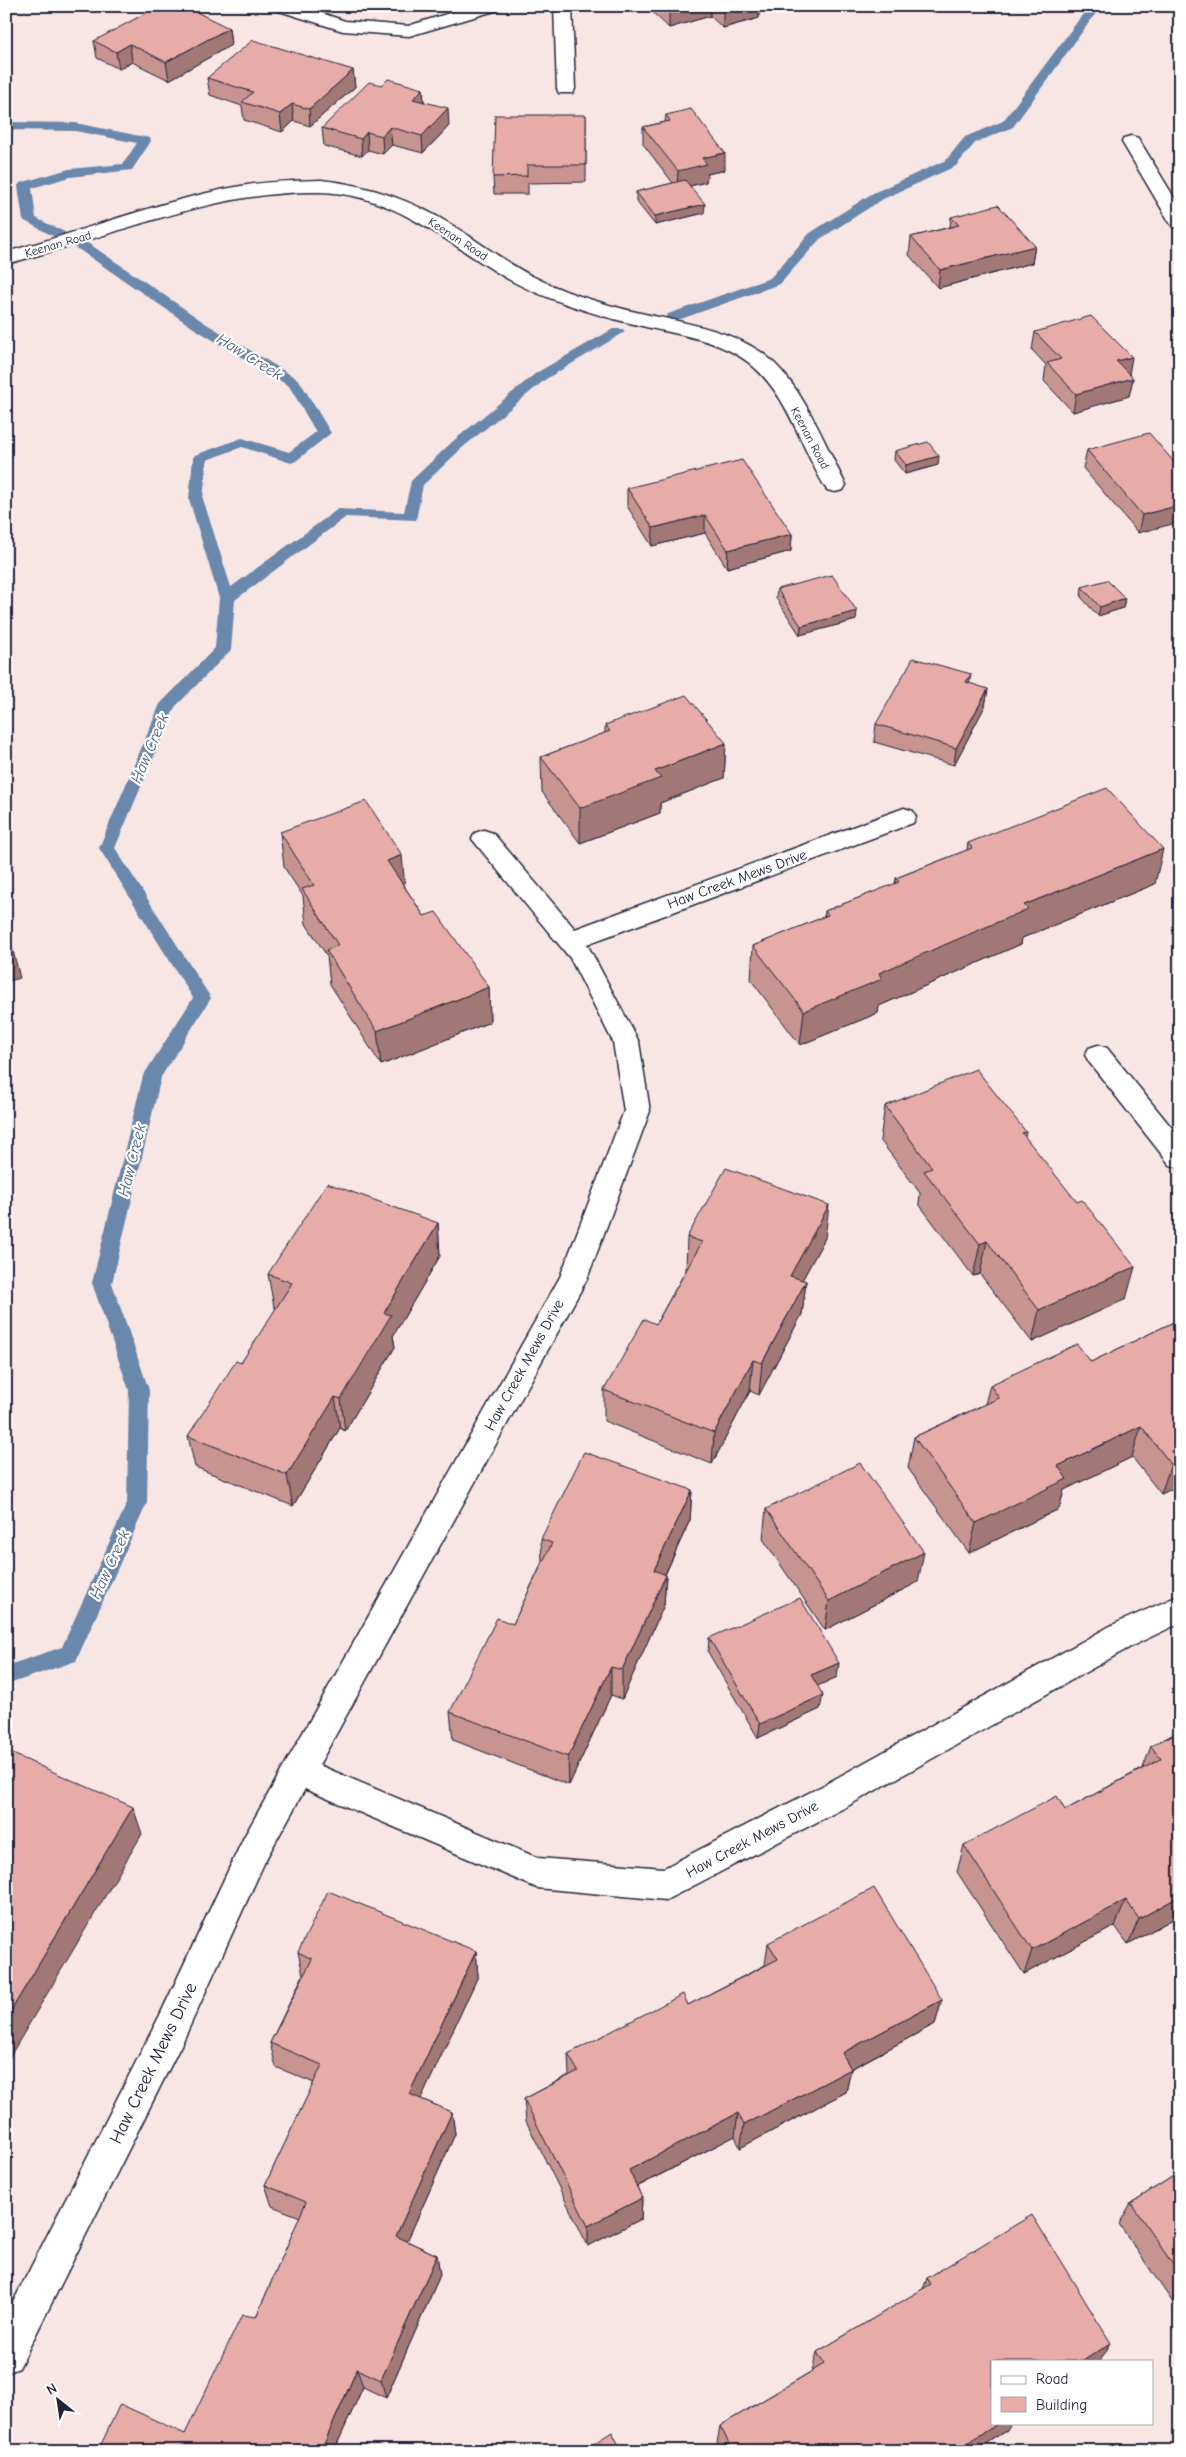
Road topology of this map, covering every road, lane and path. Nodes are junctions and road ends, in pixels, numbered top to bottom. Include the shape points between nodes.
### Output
1 (282, 6) edge
2 (492, 6) edge
3 (563, 6) edge
4 (566, 89) dead end
5 (1131, 142) dead end
6 (1180, 223) edge
7 (6, 258) edge
8 (835, 485) dead end
9 (904, 816) dead end
10 (484, 839) dead end
11 (570, 941) junction
12 (1098, 1055) dead end
13 (1180, 1158) edge
14 (1180, 1608) edge
15 (298, 1771) junction
16 (6, 2355) edge

1 - 2 street via 343,26 409,31
3 - 4 street
5 - 6 street
7 - 8 street, Keenan Road via 203,201 260,190 319,186 382,197 432,221 519,279 579,302 708,336 755,358 780,384
9 - 11 street, Haw Creek Mews Drive
10 - 11 street, Haw Creek Mews Drive
11 - 15 street, Haw Creek Mews Drive via 580,953 626,1042 637,1111 573,1278
12 - 13 street
14 - 15 street, Haw Creek Mews Drive via 1123,1635 835,1796 666,1884 537,1873
15 - 16 street, Haw Creek Mews Drive via 255,1848 172,2027

